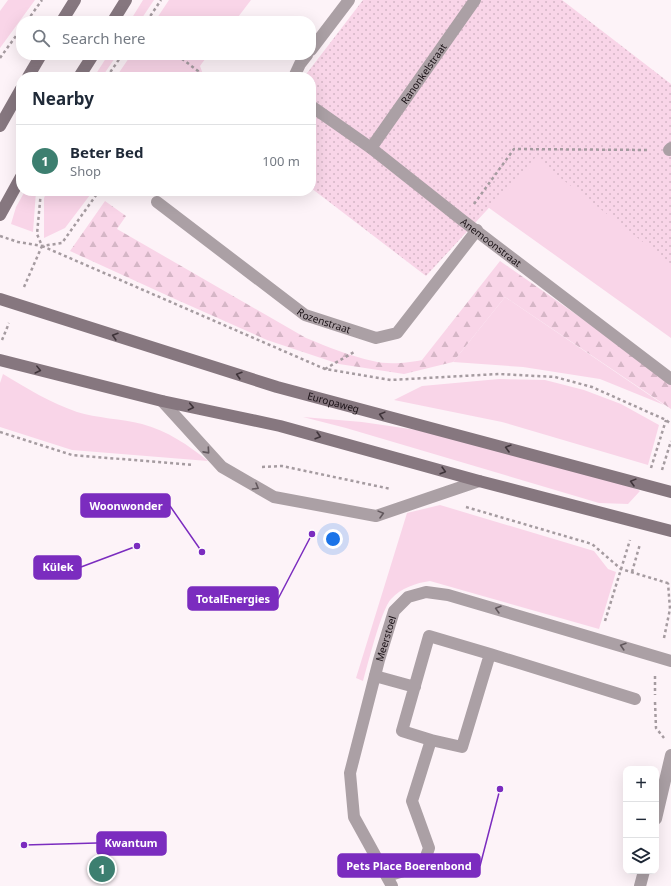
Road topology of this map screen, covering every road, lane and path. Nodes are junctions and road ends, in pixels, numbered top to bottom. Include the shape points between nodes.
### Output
1 (42, 0) edge
2 (74, 0) edge
3 (126, 0) edge
4 (162, 0) edge
5 (349, 0) edge
6 (476, 0) edge
7 (31, 16) edge
8 (65, 16) edge
9 (116, 16) edge
10 (150, 16) edge
11 (16, 36) edge
12 (316, 43) edge
13 (0, 58) edge
14 (38, 60) edge
15 (90, 60) edge
16 (119, 60) edge
17 (184, 60) edge
18 (303, 60) edge
19 (31, 72) edge
20 (82, 72) edge
21 (110, 72) edge
22 (198, 72) edge
23 (296, 72) edge
24 (16, 98) edge
25 (316, 110) edge
26 (0, 126) edge
27 (371, 148) junction
28 (670, 149) edge
29 (16, 186) edge
30 (41, 196) edge
31 (95, 196) edge
32 (156, 202) dead end
33 (0, 214) edge
34 (462, 220) junction
35 (477, 230) junction
36 (0, 236) edge
37 (42, 246) junction
38 (0, 299) edge
39 (376, 338) junction
40 (0, 360) edge
41 (325, 369) dead end
42 (671, 379) edge
43 (162, 401) junction
44 (479, 481) junction
45 (671, 492) edge
46 (671, 531) edge
47 (490, 654) junction
48 (666, 660) edge
49 (375, 676) junction
50 (415, 687) junction
51 (635, 699) dead end
52 (431, 740) junction
53 (671, 756) edge
54 (659, 806) edge
55 (643, 874) edge
56 (390, 881) edge
57 (640, 886) edge

1 - 7 path
2 - 8 street
3 - 9 street
4 - 10 path
5 - 12 street
6 - 27 street, Ranonkelstraat
11 - 13 path
14 - 19 street
15 - 20 street
16 - 21 path
17 - 22 path
18 - 23 street
24 - 26 street
25 - 27 street, Anemoonstraat
27 - 34 street, Anemoonstraat
28 - 34 path via 514,149
29 - 33 street
30 - 37 path via 37,234
31 - 37 path via 62,243
32 - 39 street, Rozenstraat via 305,315
34 - 35 street, Anemoonstraat
35 - 39 street via 397,333
35 - 42 street, Anemoonstraat
36 - 37 path
45 -> 38 street, Europaweg via 277,387
39 - 41 path
40 -> 43 street
43 -> 44 street via 280,426
43 -> 44 street via 222,467 274,497 376,516
44 - 46 street
47 - 50 street via 429,636
47 - 51 street
47 - 52 street via 462,747
48 -> 49 street, Meerstoel via 448,595 426,592 408,597 394,611
49 - 50 street
49 - 56 street, Meerstoel via 350,772 354,817
50 - 52 street via 402,731
52 - 56 street via 412,801 429,848 424,865
53 - 54 street
55 - 57 street

